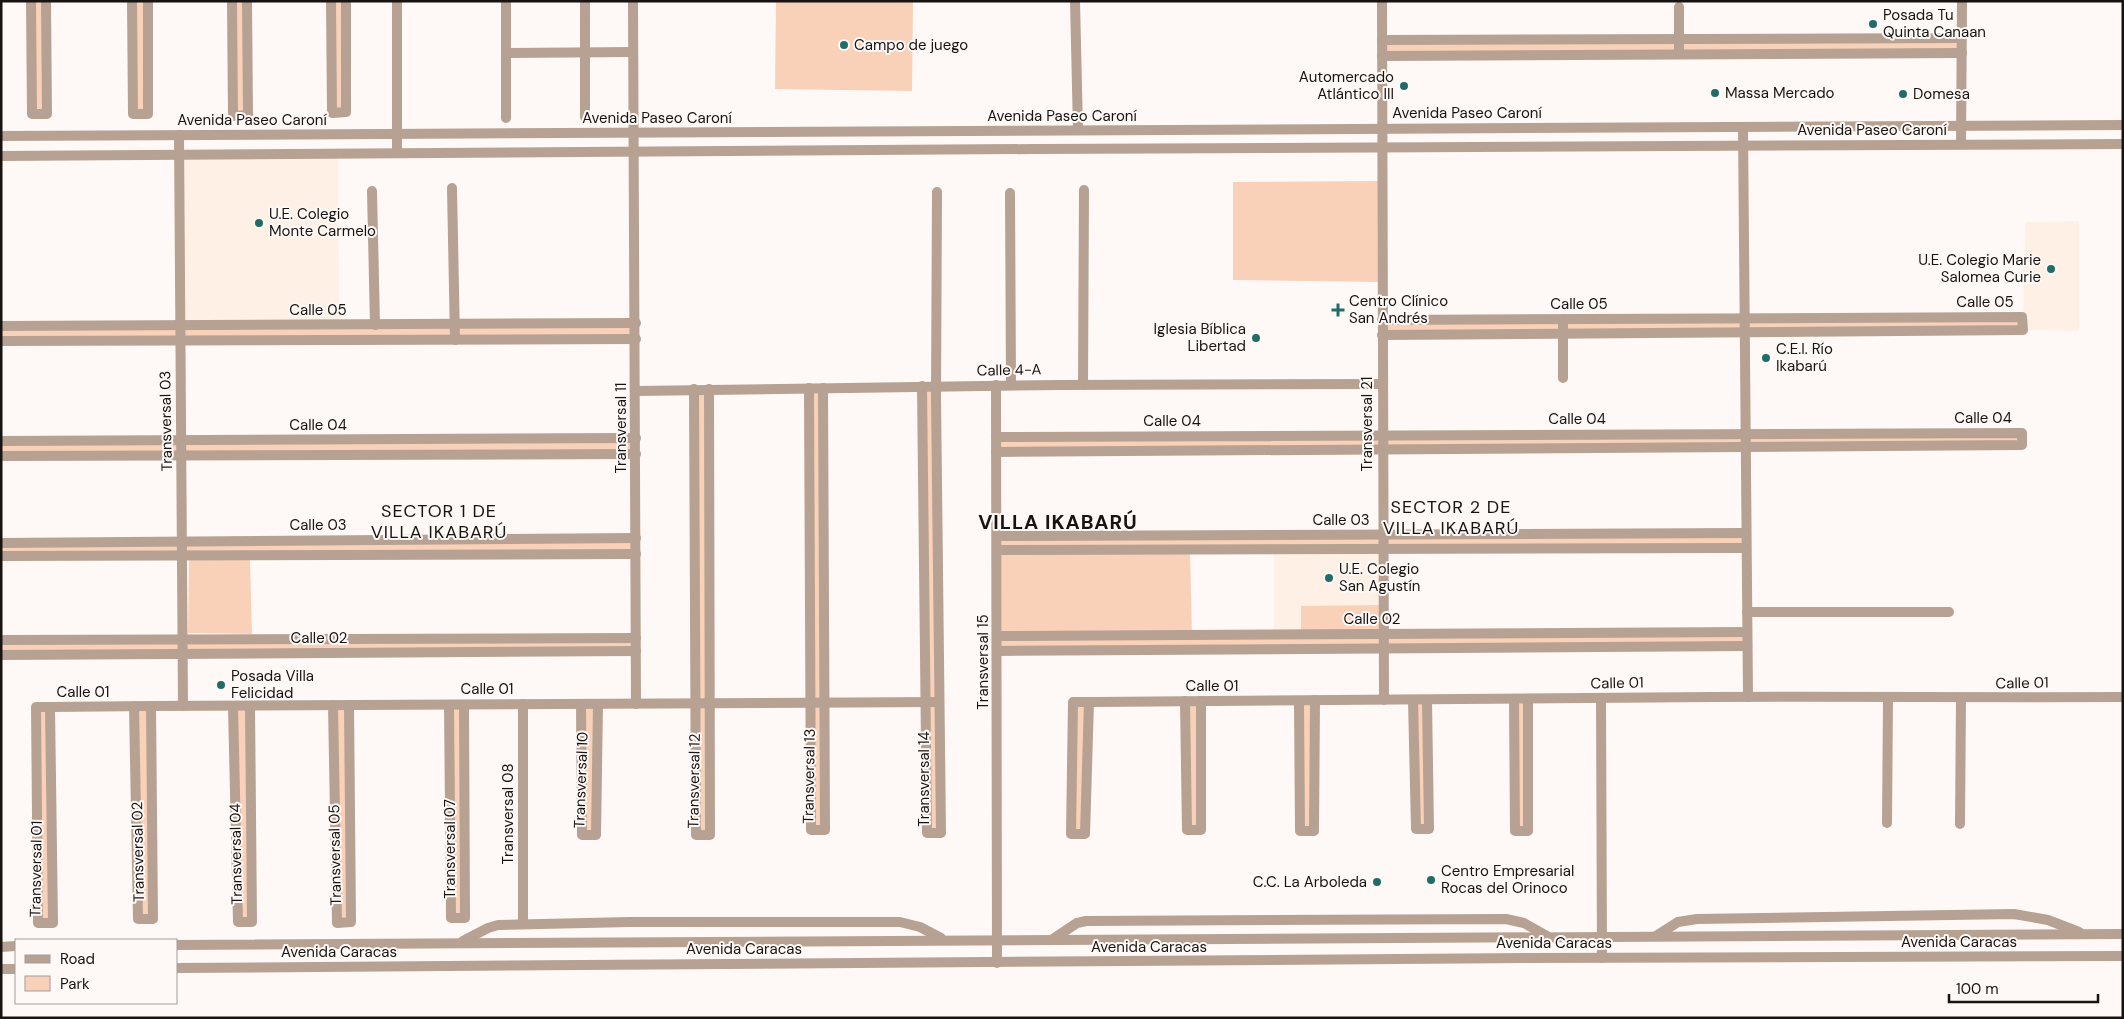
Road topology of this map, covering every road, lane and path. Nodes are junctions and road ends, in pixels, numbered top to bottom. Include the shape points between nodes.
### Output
1 (31, 1) edge
2 (46, 1) edge
3 (132, 1) edge
4 (148, 1) edge
5 (232, 1) edge
6 (247, 1) edge
7 (331, 1) edge
8 (346, 1) edge
9 (398, 1) edge
10 (506, 1) edge
11 (585, 1) edge
12 (633, 1) edge
13 (1075, 1) edge
14 (1382, 1) edge
15 (1962, 1) edge
16 (1679, 7) dead end
17 (1962, 38) junction
18 (1679, 39) junction
19 (1823, 39) junction
20 (1382, 40) junction
21 (1527, 40) junction
22 (585, 52) junction
23 (633, 52) junction
24 (506, 53) junction
25 (1962, 53) junction
26 (1679, 54) junction
27 (1823, 54) junction
28 (1528, 55) junction
29 (1382, 56) junction
30 (585, 117) dead end
31 (506, 118) dead end
32 (2123, 125) edge
33 (1743, 127) junction
34 (1962, 127) junction
35 (1382, 129) junction
36 (1078, 130) junction
37 (634, 133) junction
38 (397, 134) junction
39 (1, 136) edge
40 (179, 136) junction
41 (1961, 144) junction
42 (2123, 144) edge
43 (1743, 145) junction
44 (1382, 147) junction
45 (634, 152) junction
46 (397, 153) junction
47 (179, 154) junction
48 (1, 156) edge
49 (452, 188) dead end
50 (1084, 190) dead end
51 (372, 191) dead end
52 (937, 192) dead end
53 (1010, 193) dead end
54 (1563, 318) junction
55 (1744, 318) junction
56 (1382, 320) junction
57 (636, 323) junction
58 (412, 324) junction
59 (455, 324) junction
60 (377, 325) junction
61 (1, 326) edge
62 (57, 326) junction
63 (75, 326) junction
64 (101, 326) junction
65 (124, 326) junction
66 (180, 326) junction
67 (260, 326) junction
68 (1744, 332) junction
69 (1563, 334) junction
70 (1382, 335) junction
71 (636, 339) junction
72 (76, 340) junction
73 (101, 340) junction
74 (124, 340) junction
75 (180, 340) junction
76 (260, 340) junction
77 (380, 340) junction
78 (412, 340) junction
79 (455, 340) junction
80 (1, 341) edge
81 (57, 341) junction
82 (1562, 378) dead end
83 (1382, 384) junction
84 (1010, 385) junction
85 (1083, 385) junction
86 (922, 386) junction
87 (936, 386) junction
88 (996, 386) junction
89 (809, 388) junction
90 (823, 388) junction
91 (709, 389) junction
92 (694, 390) junction
93 (636, 391) junction
94 (1745, 433) junction
95 (1564, 434) junction
96 (1665, 434) junction
97 (1382, 435) junction
98 (1190, 436) junction
99 (996, 437) junction
100 (636, 438) junction
101 (462, 439) junction
102 (87, 440) junction
103 (181, 440) junction
104 (1, 441) edge
105 (1745, 448) junction
106 (1564, 449) junction
107 (1665, 449) junction
108 (1383, 450) junction
109 (1191, 451) junction
110 (996, 452) junction
111 (462, 454) junction
112 (636, 454) junction
113 (87, 455) junction
114 (1, 456) edge
115 (181, 456) junction
116 (923, 468) junction
117 (936, 469) junction
118 (1704, 533) junction
119 (1746, 533) junction
120 (1565, 534) junction
121 (1383, 535) junction
122 (997, 536) junction
123 (1190, 536) junction
124 (545, 538) junction
125 (636, 538) junction
126 (456, 539) junction
127 (182, 541) junction
128 (102, 542) junction
129 (1, 543) edge
130 (924, 544) junction
131 (937, 545) junction
132 (695, 547) junction
133 (709, 548) junction
134 (809, 548) junction
135 (1703, 548) junction
136 (1746, 548) junction
137 (823, 549) junction
138 (1566, 549) junction
139 (997, 550) junction
140 (1190, 550) junction
141 (1383, 550) junction
142 (456, 554) junction
143 (545, 554) junction
144 (636, 554) junction
145 (182, 555) junction
146 (1, 556) edge
147 (102, 556) junction
148 (925, 608) junction
149 (938, 609) junction
150 (1747, 612) junction
151 (1949, 612) dead end
152 (810, 623) junction
153 (824, 624) junction
154 (1747, 632) junction
155 (1566, 633) junction
156 (1714, 633) junction
157 (1384, 634) junction
158 (1443, 634) junction
159 (1192, 635) junction
160 (997, 636) junction
161 (1066, 636) junction
162 (458, 638) junction
163 (636, 638) junction
164 (183, 639) junction
165 (1, 640) edge
166 (1714, 646) junction
167 (1747, 646) junction
168 (1566, 647) junction
169 (1384, 648) junction
170 (1443, 648) junction
171 (1193, 650) junction
172 (636, 651) junction
173 (997, 651) junction
174 (1067, 651) junction
175 (458, 652) junction
176 (183, 654) junction
177 (1, 655) edge
178 (1748, 697) junction
179 (2123, 697) edge
180 (1601, 698) junction
181 (1888, 698) junction
182 (1961, 698) junction
183 (1514, 699) junction
184 (1528, 699) junction
185 (1299, 700) junction
186 (1314, 700) junction
187 (1384, 700) junction
188 (1413, 700) junction
189 (1427, 700) junction
190 (1185, 701) junction
191 (1201, 701) junction
192 (824, 702) junction
193 (926, 702) junction
194 (939, 702) junction
195 (1089, 702) junction
196 (696, 703) junction
197 (710, 703) junction
198 (810, 703) junction
199 (523, 704) junction
200 (581, 704) junction
201 (598, 704) junction
202 (636, 704) junction
203 (332, 705) junction
204 (349, 705) junction
205 (449, 705) junction
206 (464, 705) junction
207 (134, 706) junction
208 (151, 706) junction
209 (183, 706) junction
210 (233, 706) junction
211 (250, 706) junction
212 (36, 707) joint
213 (50, 707) junction
214 (1887, 823) dead end
215 (1960, 824) dead end
216 (523, 924) junction
217 (2084, 934) junction
218 (2123, 934) edge
219 (1655, 936) junction
220 (1548, 937) junction
221 (1602, 937) junction
222 (997, 939) junction
223 (1053, 939) junction
224 (944, 940) junction
225 (460, 943) junction
226 (178, 945) edge
227 (2123, 956) edge
228 (1602, 958) junction
229 (997, 963) junction
230 (178, 968) edge

1 - 2 street via 32,114 47,114
3 - 4 street via 133,114 148,114
5 - 6 street via 233,116 248,115
7 - 8 street via 332,113 346,112
9 - 38 street
10 - 24 street
11 - 22 street
12 - 23 street, Transversal 11
13 - 36 street
14 - 20 street, Transversal 21
15 - 17 street
16 - 18 street
17 - 19 street
17 - 25 street
18 - 19 street
18 - 21 street
18 - 26 street
19 - 27 street
20 - 21 street
20 - 29 street, Transversal 21
21 - 28 street
22 - 23 street
22 - 24 street
22 - 30 street
23 - 37 street, Transversal 11
24 - 31 street
25 - 27 street
25 - 34 street
26 - 27 street
26 - 28 street
28 - 29 street
29 - 35 street, Transversal 21
32 - 34 street, Avenida Paseo Caroní
33 - 34 street, Avenida Paseo Caroní
33 - 35 street, Avenida Paseo Caroní
33 - 43 street
34 - 41 street
35 - 36 street, Avenida Paseo Caroní
35 - 44 street, Transversal 21
36 - 37 street, Avenida Paseo Caroní
37 - 38 street, Avenida Paseo Caroní
37 - 45 street, Transversal 11
38 - 40 street, Avenida Paseo Caroní
38 - 46 street
39 - 40 street, Avenida Paseo Caroní
40 - 47 street, Transversal 03
41 - 42 street, Avenida Paseo Caroní
41 - 43 street, Avenida Paseo Caroní
43 - 44 street, Avenida Paseo Caroní
43 - 55 street
44 - 45 street, Avenida Paseo Caroní
44 - 56 street, Transversal 21
45 - 46 street, Avenida Paseo Caroní
45 - 57 street, Transversal 11
46 - 47 street, Avenida Paseo Caroní
47 - 48 street, Avenida Paseo Caroní
47 - 66 street, Transversal 03
49 - 59 street
50 - 85 street
51 - 60 street
52 - 87 street, Transversal 14
53 - 84 street
54 - 55 street, Calle 05
54 - 56 street, Calle 05
54 - 69 street
55 - 68 street
55 - 68 street, Calle 05 via 2022,317 2023,330
56 - 70 street, Transversal 21
57 - 59 street, Calle 05
57 - 71 street, Transversal 11
58 - 59 street, Calle 05
58 - 60 street, Calle 05
58 - 78 street
59 - 79 street
60 - 67 street, Calle 05
60 - 77 street
61 - 62 street, Calle 05
62 - 63 street, Calle 05
62 - 81 street
63 - 64 street, Calle 05
63 - 72 street
64 - 65 street, Calle 05
64 - 73 street
65 - 66 street, Calle 05
65 - 74 street
66 - 67 street, Calle 05
66 - 75 street, Transversal 03
67 - 76 street
68 - 69 street, Calle 05
68 - 94 street
69 - 70 street, Calle 05
69 - 82 street
70 - 83 street, Transversal 21
71 - 79 street, Calle 05
71 - 93 street, Transversal 11
72 - 73 street, Calle 05
72 - 81 street, Calle 05
73 - 74 street, Calle 05
74 - 75 street, Calle 05
75 - 76 street, Calle 05
75 - 103 street, Transversal 03
76 - 77 street, Calle 05
77 - 78 street, Calle 05
78 - 79 street, Calle 05
80 - 81 street, Calle 05
83 - 85 street, Calle 4-A
83 - 97 street, Transversal 21
84 - 85 street, Calle 4-A
84 - 88 street, Calle 4-A
86 - 87 street, Calle 4-A
86 - 90 street, Calle 4-A
86 - 116 street, Transversal 14
87 - 88 street, Calle 4-A
87 - 117 street, Transversal 14
88 - 99 street, Transversal 15
89 - 90 street, Calle 4-A
89 - 91 street, Calle 4-A
89 - 134 street, Transversal 13
90 - 137 street, Transversal 13
91 - 92 street, Calle 4-A
91 - 133 street, Transversal 12
92 - 93 street, Calle 4-A
92 - 132 street, Transversal 12
93 - 100 street, Transversal 11
94 - 96 street, Calle 04
94 - 105 street
94 - 105 street, Calle 04 via 2022,433 2022,445
95 - 96 street, Calle 04
95 - 97 street, Calle 04
95 - 106 street
96 - 107 street
97 - 98 street, Calle 04
97 - 108 street, Transversal 21
98 - 99 street, Calle 04
98 - 109 street
99 - 110 street, Transversal 15
100 - 101 street, Calle 04
100 - 112 street, Transversal 11
101 - 103 street, Calle 04
101 - 111 street
102 - 103 street, Calle 04
102 - 104 street, Calle 04
102 - 113 street
103 - 115 street, Transversal 03
105 - 107 street, Calle 04
105 - 119 street
106 - 107 street, Calle 04
106 - 108 street, Calle 04
108 - 109 street, Calle 04
108 - 121 street, Transversal 21
109 - 110 street, Calle 04
110 - 122 street, Transversal 15
111 - 112 street, Calle 04
111 - 115 street, Calle 04
112 - 125 street, Transversal 11
113 - 114 street, Calle 04
113 - 115 street, Calle 04
115 - 127 street, Transversal 03
116 - 117 street
116 - 130 street, Transversal 14
117 - 131 street, Transversal 14
118 - 119 street, Calle 03
118 - 120 street, Calle 03
118 - 135 street
119 - 136 street
120 - 121 street, Calle 03
120 - 138 street
121 - 123 street, Calle 03
121 - 141 street, Transversal 21
122 - 123 street, Calle 03
122 - 139 street, Transversal 15
123 - 140 street
124 - 125 street, Calle 03
124 - 126 street, Calle 03
124 - 143 street
125 - 144 street, Transversal 11
126 - 127 street, Calle 03
126 - 142 street
127 - 128 street, Calle 03
127 - 145 street, Transversal 03
128 - 129 street, Calle 03
128 - 147 street
130 - 131 street
130 - 148 street, Transversal 14
131 - 149 street, Transversal 14
132 - 133 street
132 - 196 street, Transversal 12
133 - 197 street, Transversal 12
134 - 137 street
134 - 152 street, Transversal 13
135 - 136 street, Calle 03
135 - 138 street, Calle 03
136 - 150 street
137 - 153 street, Transversal 13
138 - 141 street, Calle 03
139 - 140 street, Calle 03
139 - 160 street, Transversal 15
140 - 141 street, Calle 03
141 - 157 street, Transversal 21
142 - 143 street, Calle 03
142 - 145 street, Calle 03
143 - 144 street, Calle 03
144 - 163 street, Transversal 11
145 - 147 street, Calle 03
145 - 164 street, Transversal 03
146 - 147 street, Calle 03
148 - 149 street
148 - 193 street, Transversal 14
149 - 194 street, Transversal 14
150 - 151 street
150 - 154 street
152 - 153 street
152 - 198 street, Transversal 13
153 - 192 street, Transversal 13
154 - 156 street, Calle 02
154 - 167 street
155 - 156 street, Calle 02
155 - 158 street, Calle 02
155 - 168 street
156 - 166 street
157 - 158 street, Calle 02
157 - 159 street, Calle 02
157 - 169 street, Transversal 21
158 - 170 street
159 - 161 street, Calle 02
159 - 171 street
160 - 161 street, Calle 02
160 - 173 street, Transversal 15
161 - 174 street
162 - 163 street, Calle 02
162 - 164 street, Calle 02
162 - 175 street
163 - 172 street, Transversal 11
164 - 165 street, Calle 02
164 - 176 street, Transversal 03
166 - 167 street, Calle 02
166 - 168 street, Calle 02
167 - 178 street
168 - 170 street, Calle 02
169 - 170 street, Calle 02
169 - 171 street, Calle 02
169 - 187 street, Transversal 21
171 - 174 street, Calle 02
172 - 175 street, Calle 02
172 - 202 street, Transversal 11
173 - 174 street, Calle 02
173 - 222 street, Transversal 15
175 - 176 street, Calle 02
176 - 177 street, Calle 02
176 - 209 street, Transversal 03
178 - 180 street, Calle 01
178 - 181 street, Calle 01
179 - 182 street, Calle 01
180 - 184 street, Calle 01
180 - 221 street
181 - 182 street, Calle 01
181 - 214 street
182 - 215 street
183 - 184 street, Calle 01
183 - 184 street via 1515,831 1528,831
183 - 189 street, Calle 01
185 - 186 street, Calle 01
185 - 186 street via 1300,831 1314,831
185 - 191 street, Calle 01
186 - 187 street, Calle 01
187 - 188 street, Calle 01
188 - 189 street, Calle 01
188 - 189 street via 1416,829 1429,829
190 - 191 street, Calle 01
190 - 191 street via 1187,830 1201,830
190 - 195 street, Calle 01
192 - 193 street, Calle 01
192 - 198 street, Calle 01
192 - 198 street, Transversal 13 via 825,830 811,830
193 - 194 street, Calle 01
193 - 194 street, Transversal 14 via 927,833 941,833
195 - 195 street, Calle 01 via 1073,702 1071,834 1085,834
196 - 197 street, Calle 01
196 - 197 street, Transversal 12 via 696,835 710,835
196 - 202 street, Calle 01
197 - 198 street, Calle 01
199 - 200 street, Calle 01
199 - 206 street, Calle 01
199 - 216 street, Transversal 08
200 - 201 street, Calle 01
200 - 201 street, Transversal 10 via 582,835 596,835
201 - 202 street, Calle 01
203 - 204 street, Calle 01
203 - 204 street, Transversal 05 via 337,923 351,922
203 - 211 street, Calle 01
204 - 205 street, Calle 01
205 - 206 street, Calle 01
205 - 206 street, Transversal 07 via 452,918 465,918
207 - 208 street, Calle 01
207 - 208 street, Transversal 02 via 138,919 153,919
207 - 213 street, Calle 01
208 - 209 street, Calle 01
209 - 210 street, Calle 01
210 - 211 street, Calle 01
210 - 211 street, Transversal 04 via 238,922 252,922
212 - 213 street, Calle 01
212 - 213 street, Transversal 01 via 38,923 53,923
216 - 224 street, Avenida Caracas via 900,922 920,927
216 - 225 street, Avenida Caracas via 488,928
217 - 218 street, Avenida Caracas
217 - 219 street, Avenida Caracas
217 - 219 street, Avenida Caracas via 2048,920 2014,914 1689,919
219 - 221 street, Avenida Caracas
220 - 221 street, Avenida Caracas
220 - 223 street, Avenida Caracas
220 - 223 street, Avenida Caracas via 1524,923 1506,919 1166,920 1086,921 1077,923
221 - 228 street
222 - 223 street, Avenida Caracas
222 - 224 street, Avenida Caracas
222 - 229 street, Transversal 15
224 - 225 street, Avenida Caracas
225 - 226 street, Avenida Caracas
227 - 228 street, Avenida Caracas
228 - 229 street, Avenida Caracas
229 - 230 street, Avenida Caracas

